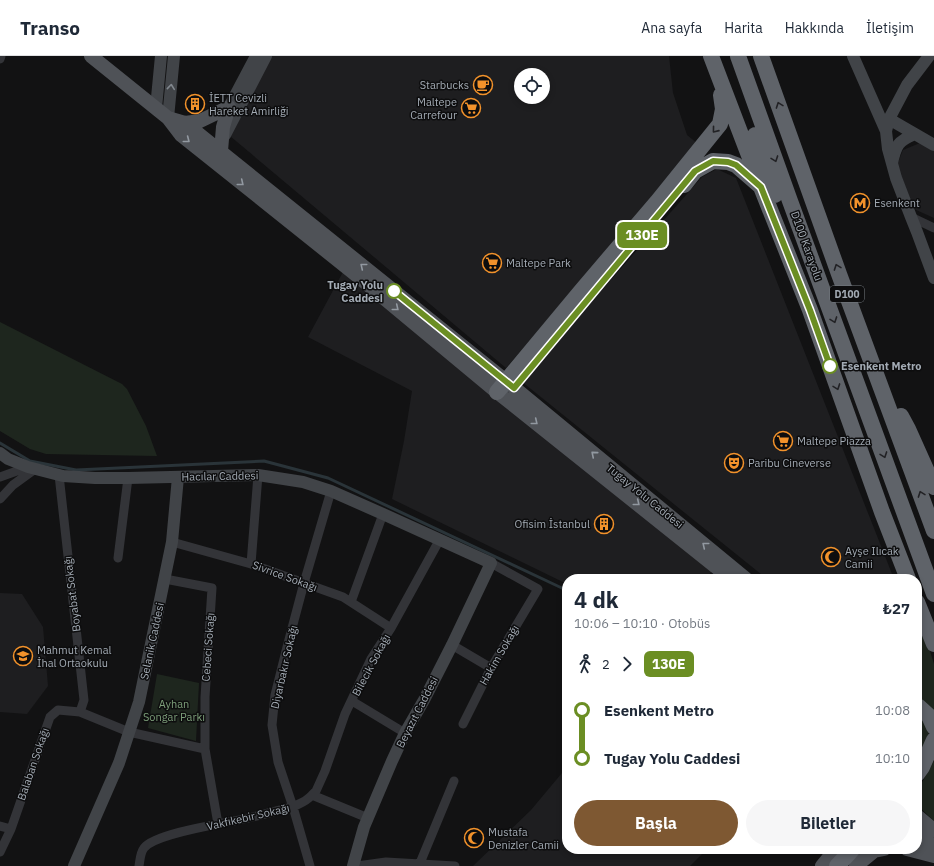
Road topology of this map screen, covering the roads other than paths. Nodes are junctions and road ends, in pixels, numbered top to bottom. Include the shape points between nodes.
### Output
1 (91, 56) edge
2 (161, 56) edge
3 (174, 56) edge
4 (256, 56) edge
5 (266, 56) edge
6 (737, 56) edge
7 (761, 56) edge
8 (853, 56) edge
9 (930, 56) edge
10 (713, 61) edge
11 (229, 107) junction
12 (156, 108) junction
13 (168, 118) junction
14 (185, 123) junction
15 (887, 125) junction
16 (915, 134) junction
17 (934, 145) edge
18 (216, 148) junction
19 (892, 164) junction
20 (761, 187) junction
21 (910, 217) junction
22 (934, 228) edge
23 (934, 278) edge
24 (810, 310) junction
25 (869, 354) junction
26 (506, 389) junction
27 (0, 454) edge
28 (31, 468) junction
29 (59, 475) junction
30 (258, 475) junction
31 (0, 477) edge
32 (178, 477) junction
33 (128, 478) junction
34 (934, 487) edge
35 (331, 491) junction
36 (0, 499) edge
37 (882, 512) junction
38 (384, 514) junction
39 (934, 531) edge
40 (440, 539) junction
41 (172, 542) junction
42 (118, 558) dead end
43 (491, 563) junction
44 (251, 564) junction
45 (725, 574) edge
46 (740, 574) edge
47 (900, 574) edge
48 (906, 574) edge
49 (165, 578) junction
50 (304, 583) junction
51 (538, 589) joint
52 (934, 594) edge
53 (351, 602) junction
54 (922, 614) edge
55 (922, 615) edge
56 (391, 628) junction
57 (934, 644) edge
58 (452, 645) junction
59 (934, 651) edge
60 (491, 668) junction
61 (352, 701) junction
62 (922, 710) edge
63 (80, 712) junction
64 (463, 724) dead end
65 (934, 727) edge
66 (129, 732) junction
67 (405, 733) junction
68 (934, 740) edge
69 (205, 749) junction
70 (922, 767) edge
71 (454, 781) dead end
72 (312, 796) junction
73 (293, 807) junction
74 (368, 818) junction
75 (922, 820) edge
76 (218, 824) junction
77 (0, 826) edge
78 (10, 829) junction
79 (934, 830) edge
80 (922, 838) edge
81 (934, 845) edge
82 (0, 852) edge
83 (922, 853) edge
84 (832, 854) edge
85 (848, 854) edge
86 (870, 854) edge
87 (934, 856) edge
88 (420, 863) junction
89 (74, 866) edge
90 (139, 866) edge
91 (310, 866) edge
92 (353, 866) edge
93 (357, 866) edge
94 (455, 866) edge
95 (822, 866) edge
96 (837, 866) edge
97 (856, 866) edge

1 - 12 main road, Tugay Yolu Caddesi
2 - 12 street
13 -> 3 street
4 - 11 street
5 - 18 street
6 - 24 highway via 754,133
6 -> 52 highway, D100 Karayolu / D100
25 -> 7 highway, D100 Karayolu / D100
8 - 15 street
9 - 15 street via 907,85
10 - 20 highway
10 -> 26 highway via 723,109 720,124 576,297
11 - 14 main road via 200,121
11 - 18 main road
12 - 13 main road, Tugay Yolu Caddesi
13 - 14 main road, Tugay Yolu Caddesi
13 -> 18 main road, Tugay Yolu Caddesi via 181,135
14 - 18 main road, Tugay Yolu Caddesi
15 - 16 street
15 - 19 street via 888,149
16 - 17 street
16 - 19 street via 895,149
26 -> 18 main road, Tugay Yolu Caddesi
18 -> 26 main road, Tugay Yolu Caddesi via 355,274
19 - 21 street
20 - 24 highway
20 - 26 highway via 736,165 728,162 713,161 695,171
21 - 22 street
21 - 23 street
24 -> 37 highway
25 - 34 highway via 908,429
39 -> 25 highway, D100 Karayolu / D100
26 -> 45 main road, Tugay Yolu Caddesi
46 -> 26 main road, Tugay Yolu Caddesi
27 - 28 street, Hacılar Caddesi
28 - 29 street, Hacılar Caddesi
28 - 31 street
28 - 36 street
29 - 33 street, Hacılar Caddesi
29 - 63 street, Boyabat Sokağı via 84,700
30 - 32 street, Hacılar Caddesi
30 - 35 street, Hacılar Caddesi via 303,482
30 - 44 street
32 - 33 street, Hacılar Caddesi
32 - 41 street, Selanik Caddesi
33 - 42 street
35 - 38 street, Hacılar Caddesi
35 - 50 street, Diyarbakır Sokağı
37 - 47 highway
37 - 48 highway
38 - 40 street, Hacılar Caddesi
38 - 53 street
40 - 43 street, Hacılar Caddesi
40 - 56 street, Bilecik Sokağı
41 - 44 street, Sivrice Sokağı
41 - 49 street, Selanik Caddesi
43 - 51 street, Hacılar Caddesi
43 - 58 street, Beyazıt Caddesi
44 - 50 street, Sivrice Sokağı
49 - 66 street, Selanik Caddesi via 140,702
49 - 69 street, Cebeci Sokağı via 212,588 205,697
50 - 53 street, Sivrice Sokağı
50 - 73 street, Diyarbakır Sokağı via 275,696 272,725 278,762
51 - 60 street, Hakim Sokağı
53 - 56 street, Sivrice Sokağı
54 - 57 highway
55 - 59 highway
56 - 61 street, Bilecik Sokağı via 372,659
58 - 60 street
58 - 67 street, Beyazıt Caddesi
60 - 64 street, Hakim Sokağı
61 - 67 street
61 - 72 street, Bilecik Sokağı via 325,771
62 - 65 highway via 929,716
63 - 66 street, Balaban Sokağı
63 - 78 street, Balaban Sokağı via 58,710 50,716
66 - 69 street, Balaban Sokağı
66 - 89 street, Selanik Caddesi
67 - 74 street, Beyazıt Caddesi
68 - 70 highway
69 - 76 street, Cebeci Sokağı
71 - 88 street
72 - 73 street, Vakfıkebir Sokağı
72 - 74 street
73 - 76 street, Vakfıkebir Sokağı
73 - 91 street, Diyarbakır Sokağı
74 - 92 street, Beyazıt Caddesi
75 - 79 main road
76 - 90 street, Vakfıkebir Sokağı via 159,838 143,850
77 - 78 street
78 - 82 street, Balaban Sokağı
80 - 81 main road
83 - 87 main road
84 - 95 main road
85 - 96 highway
86 - 97 main road
88 - 93 street via 386,862
88 - 94 street

